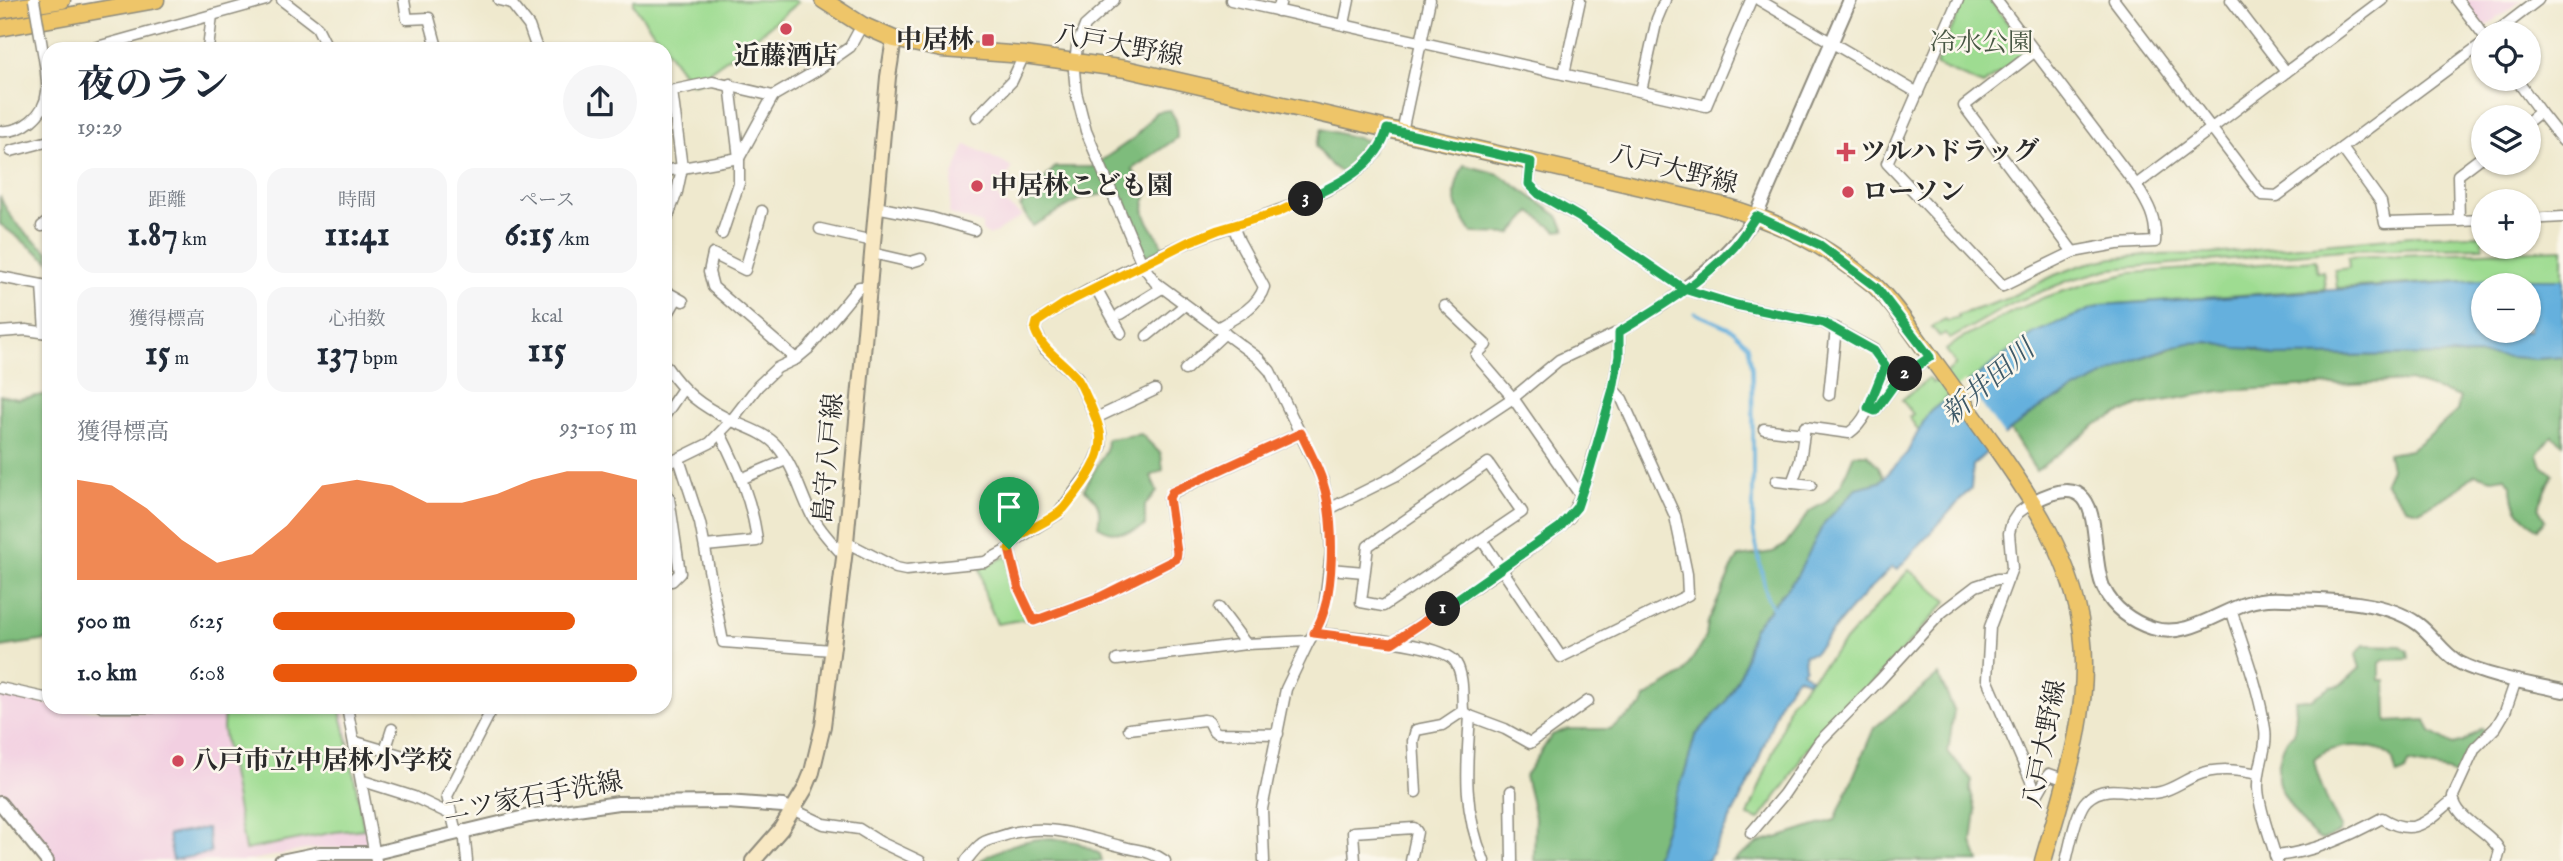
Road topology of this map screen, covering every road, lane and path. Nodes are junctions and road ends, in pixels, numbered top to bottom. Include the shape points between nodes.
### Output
1 (34, 0) edge
2 (62, 0) edge
3 (156, 0) edge
4 (266, 0) edge
5 (282, 0) edge
6 (404, 0) edge
7 (499, 0) edge
8 (823, 0) edge
9 (1114, 0) edge
10 (1231, 0) edge
11 (1349, 0) edge
12 (1430, 0) edge
13 (1580, 0) edge
14 (1665, 0) edge
15 (1751, 0) edge
16 (1759, 0) edge
17 (1850, 0) edge
18 (1958, 0) edge
19 (1996, 0) edge
20 (2114, 0) edge
21 (2382, 0) edge
22 (2457, 0) edge
23 (2538, 0) edge
24 (2235, 1) edge
25 (1280, 5) edge
26 (0, 10) edge
27 (212, 15) junction
28 (2473, 21) edge
29 (2511, 21) edge
30 (1344, 24) junction
31 (862, 25) junction
32 (0, 28) edge
33 (894, 38) junction
34 (115, 42) edge
35 (209, 42) edge
36 (324, 42) edge
37 (435, 42) edge
38 (534, 42) edge
39 (1422, 43) junction
40 (1831, 43) junction
41 (42, 47) edge
42 (2034, 52) junction
43 (2471, 52) edge
44 (1024, 55) junction
45 (1075, 61) junction
46 (2286, 72) junction
47 (1563, 74) junction
48 (730, 84) junction
49 (672, 90) edge
50 (1640, 91) junction
51 (1918, 93) junction
52 (773, 96) junction
53 (42, 107) edge
54 (672, 109) edge
55 (2541, 113) edge
56 (977, 117) dead end
57 (2211, 129) junction
58 (1395, 130) junction
59 (0, 131) edge
60 (2563, 141) edge
61 (42, 143) edge
62 (2342, 148) junction
63 (11, 151) dead end
64 (738, 158) junction
65 (1531, 162) junction
66 (2471, 165) edge
67 (682, 168) junction
68 (672, 170) edge
69 (2136, 185) junction
70 (672, 206) edge
71 (876, 207) junction
72 (762, 211) dead end
73 (1756, 216) junction
74 (2563, 217) edge
75 (2541, 218) edge
76 (2471, 220) edge
77 (2459, 221) junction
78 (1233, 226) junction
79 (820, 229) dead end
80 (974, 230) dead end
81 (722, 234) dead end
82 (872, 247) junction
83 (2073, 252) junction
84 (921, 259) dead end
85 (1142, 264) junction
86 (0, 277) edge
87 (42, 285) edge
88 (869, 287) junction
89 (1096, 288) junction
90 (1163, 288) junction
91 (1684, 289) junction
92 (672, 295) edge
93 (1185, 305) junction
94 (1445, 306) dead end
95 (672, 310) edge
96 (1119, 314) dead end
97 (1836, 328) junction
98 (1221, 330) junction
99 (0, 332) edge
100 (42, 332) edge
101 (1619, 332) junction
102 (1121, 333) dead end
103 (1147, 336) dead end
104 (1930, 357) junction
105 (796, 359) junction
106 (1185, 370) dead end
107 (672, 375) edge
108 (1613, 389) junction
109 (682, 390) junction
110 (1155, 390) dead end
111 (1829, 396) dead end
112 (1513, 398) junction
113 (672, 405) edge
114 (1868, 408) junction
115 (1096, 418) junction
116 (732, 421) junction
117 (1764, 429) dead end
118 (720, 433) junction
119 (1301, 433) junction
120 (1804, 434) junction
121 (679, 459) junction
122 (786, 460) junction
123 (672, 462) edge
124 (741, 479) junction
125 (1776, 481) dead end
126 (1792, 483) junction
127 (1811, 485) dead end
128 (1581, 496) junction
129 (2033, 502) junction
130 (1329, 509) junction
131 (672, 523) edge
132 (1482, 540) junction
133 (705, 546) junction
134 (845, 549) junction
135 (1009, 549) junction
136 (1330, 569) junction
137 (1502, 569) junction
138 (1364, 572) junction
139 (2008, 579) junction
140 (672, 580) edge
141 (1219, 608) dead end
142 (2231, 609) junction
143 (1311, 637) junction
144 (1392, 643) junction
145 (1246, 644) junction
146 (832, 650) junction
147 (1117, 660) dead end
148 (2516, 680) junction
149 (0, 688) edge
150 (2563, 691) edge
151 (42, 697) edge
152 (1588, 701) dead end
153 (349, 714) edge
154 (489, 714) edge
155 (1467, 714) junction
156 (392, 729) dead end
157 (1129, 729) dead end
158 (1278, 734) junction
159 (356, 742) junction
160 (385, 751) junction
161 (407, 757) dead end
162 (2259, 774) junction
163 (2066, 780) junction
164 (363, 781) junction
165 (1511, 791) dead end
166 (1416, 792) dead end
167 (2453, 800) junction
168 (0, 803) edge
169 (794, 810) junction
170 (452, 815) junction
171 (460, 831) junction
172 (1751, 833) dead end
173 (376, 857) edge
174 (2276, 859) edge
175 (47, 861) edge
176 (281, 861) edge
177 (467, 861) edge
178 (753, 861) edge
179 (920, 861) edge
180 (966, 861) edge
181 (1165, 861) edge
182 (1264, 861) edge
183 (1354, 861) edge
184 (1411, 861) edge
185 (1483, 861) edge
186 (1512, 861) edge
187 (2043, 861) edge
188 (2066, 861) edge
189 (2497, 861) edge

1 - 41 street, bridge
2 - 26 main road
3 - 32 main road
4 - 27 street
5 - 36 street via 317,27
6 - 37 street via 407,19 429,18
7 - 38 street via 511,3
8 - 31 main road, 八戸大野線
9 - 45 street via 1085,26
10 - 25 street
11 - 30 street
12 - 39 street
13 - 47 street
14 - 50 street
15 - 50 street via 1706,106
16 - 40 street
17 - 40 street
18 - 51 street
19 - 42 street
20 - 57 street
21 - 46 street
22 - 28 street
23 - 29 street
24 - 46 street
25 - 30 street
27 - 34 street
27 - 35 street
30 - 39 street
31 - 33 main road, 八戸大野線
31 - 52 street via 850,47
33 - 44 main road, 八戸大野線 via 942,50
33 - 71 main road, 島守八戸線
39 - 47 street
39 - 58 street
40 - 51 street
40 - 73 street
42 - 69 street
42 - 83 street via 1964,106
43 - 62 street
44 - 45 main road, 八戸大野線
44 - 56 street via 1012,81
45 - 58 main road, 八戸大野線
45 - 85 street via 1076,92 1086,131
46 - 57 street
47 - 50 street
48 - 49 street via 713,82
48 - 52 street
48 - 64 street
51 - 83 street via 1886,163 2003,286
52 - 64 street
53 - 59 street, bridge via 26,125
54 - 67 street
55 - 60 street
57 - 62 street via 2262,195 2277,196
57 - 69 street
58 - 65 main road, 八戸大野線
58 - 78 street via 1338,184 1278,212
61 - 63 street
62 - 77 street via 2381,202 2385,223
64 - 67 street
64 - 81 street via 739,183
65 - 73 main road, 八戸大野線
65 - 91 street via 1529,184 1539,194
66 - 77 street via 2458,175
67 - 68 street
67 - 70 street
69 - 83 street via 2150,207 2155,242
71 - 80 street
71 - 82 main road, 島守八戸線
72 - 105 street via 745,270 713,254 709,272 713,287
73 - 91 street via 1735,246
73 - 104 main road, 八戸大野線 via 1820,245 1877,288
74 - 75 street
76 - 77 street
78 - 85 street
78 - 98 street via 1264,287 1250,308
79 - 82 street
82 - 84 street via 911,262
82 - 88 main road, 島守八戸線
85 - 89 street
85 - 90 street
86 - 87 street
88 - 105 street via 859,286
88 - 134 main road, 島守八戸線
89 - 102 street
89 - 115 street via 1037,322 1035,330 1045,349 1077,377
90 - 93 street
90 - 96 street
91 - 97 street
91 - 101 street
92 - 95 street via 680,300
93 - 98 street
93 - 103 street
94 - 112 street via 1486,345 1476,355
97 - 111 street
97 - 114 street via 1874,351 1885,366
98 - 106 street
98 - 119 street via 1270,371
99 - 100 street
101 - 108 street
101 - 112 street via 1559,360
104 - 114 street via 1898,379 1875,411
104 - 129 main road, 八戸大野線
105 - 116 street via 777,368 758,386
107 - 109 street
108 - 128 street
108 - 137 street via 1622,399 1675,516 1688,595 1561,657
109 - 113 street
109 - 116 street
110 - 115 street
112 - 128 street
112 - 130 street via 1397,475
114 - 120 street via 1849,433 1804,427
115 - 135 street via 1101,447 1093,467 1058,514
116 - 118 street
116 - 122 street via 776,445
117 - 120 street
118 - 121 street
118 - 124 street
119 - 130 street via 1323,481
119 - 135 street via 1172,492 1176,559 1100,597 1034,621 1019,589
120 - 126 street
121 - 123 street
121 - 133 street
122 - 124 street
122 - 134 street via 824,534
124 - 133 street via 757,541
125 - 126 street
126 - 127 street
128 - 137 street via 1560,527
129 - 139 street via 2012,522
129 - 142 street via 2065,491 2087,502 2102,587 2110,601 2131,618 2152,628 2177,630
129 - 163 main road, 八戸大野線 via 2066,566 2082,634 2082,709
130 - 136 street
131 - 140 street via 680,573
132 - 137 street
132 - 138 street via 1383,606 1361,602
132 - 138 street via 1522,512 1488,463 1368,546
133 - 146 street via 723,642
134 - 135 street via 906,570 985,562
134 - 146 main road, 島守八戸線
136 - 138 street
136 - 143 street via 1324,610
137 - 144 street
139 - 163 street via 1990,627 1987,679 2037,795 2049,774
139 - 172 street via 1976,586 1942,612 1820,741
141 - 145 street
142 - 148 street via 2269,599 2380,607 2419,625 2460,663
142 - 162 street via 2265,730
143 - 144 street
143 - 145 street
143 - 158 street via 1286,689
144 - 155 street via 1452,656
145 - 147 street
146 - 169 main road, 島守八戸線 via 818,750
148 - 150 street
148 - 167 street via 2505,712 2475,748
149 - 151 street
152 - 155 street via 1530,743
153 - 159 street
154 - 170 street via 446,796
155 - 166 street via 1416,730
155 - 185 street via 1470,821
156 - 160 street
157 - 158 street via 1204,720 1218,733
158 - 182 street via 1262,809
159 - 160 street
159 - 164 street
160 - 161 street
162 - 174 street via 2258,789
162 - 188 street via 2210,771 2162,792 2101,791 2084,801
163 - 187 main road, 八戸大野線
164 - 170 street
164 - 173 street
165 - 186 street
167 - 174 street via 2422,826 2402,827 2382,818 2329,844
167 - 189 street via 2458,810 2495,842 2500,851
168 - 175 street
169 - 171 street, 二ツ家石手洗線 via 774,805 646,801 529,816
169 - 178 main road, 島守八戸線
169 - 179 street via 824,824 859,829
170 - 171 street
171 - 173 street, 二ツ家石手洗線
171 - 177 street
173 - 176 street, 二ツ家石手洗線 via 320,853
180 - 181 street via 981,843 1041,829 1065,830 1139,848
183 - 184 street via 1353,832 1414,828

